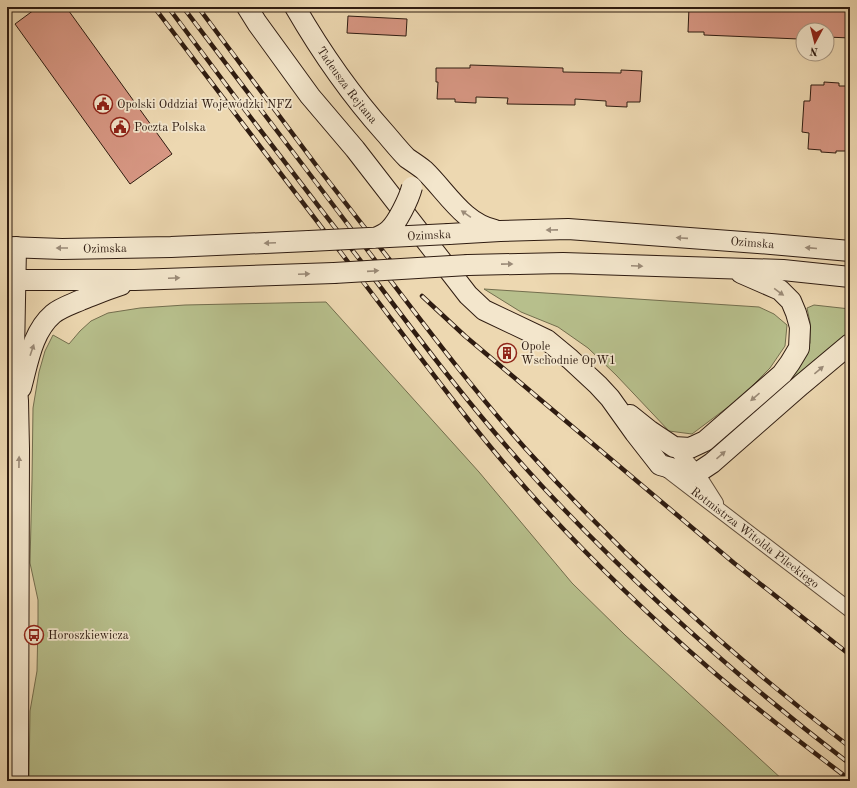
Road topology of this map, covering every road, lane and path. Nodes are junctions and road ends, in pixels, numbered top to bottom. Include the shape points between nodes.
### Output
1 (247, 7) edge
2 (295, 7) edge
3 (408, 158) junction
4 (500, 231) junction
5 (375, 238) junction
6 (12, 247) edge
7 (850, 252) edge
8 (732, 269) junction
9 (850, 277) edge
10 (11, 280) edge
11 (135, 280) junction
12 (850, 344) edge
13 (610, 398) junction
14 (18, 401) junction
15 (674, 447) junction
16 (660, 465) junction
17 (697, 473) junction
18 (720, 510) junction
19 (850, 610) edge
20 (18, 781) edge

1 - 13 street via 310,96 355,149 468,295 484,310 547,340
2 - 3 street, Tadeusza Rejtana via 331,66 351,93
4 -> 3 street, Tadeusza Rejtana via 480,225 460,211 424,170
3 - 5 street, bridge via 412,188 390,229
4 - 5 street, Ozimska, bridge
7 -> 4 street, Ozimska via 568,229
5 -> 6 street, Ozimska, bridge via 171,247
6 - 10 street
8 - 9 street via 783,270
11 -> 8 street, bridge via 563,263
8 -> 15 street via 780,290 791,301 800,327 799,348 782,374 705,441 690,448
10 - 11 street
10 - 14 street
14 -> 11 street via 31,351 44,323 53,313
17 -> 12 street via 712,463
13 - 15 street
13 - 16 street
20 -> 14 street
15 - 17 street
16 - 17 street
16 - 18 street, Rotmistrza Witolda Pileckiego
17 - 18 street
18 - 19 street, Rotmistrza Witolda Pileckiego

